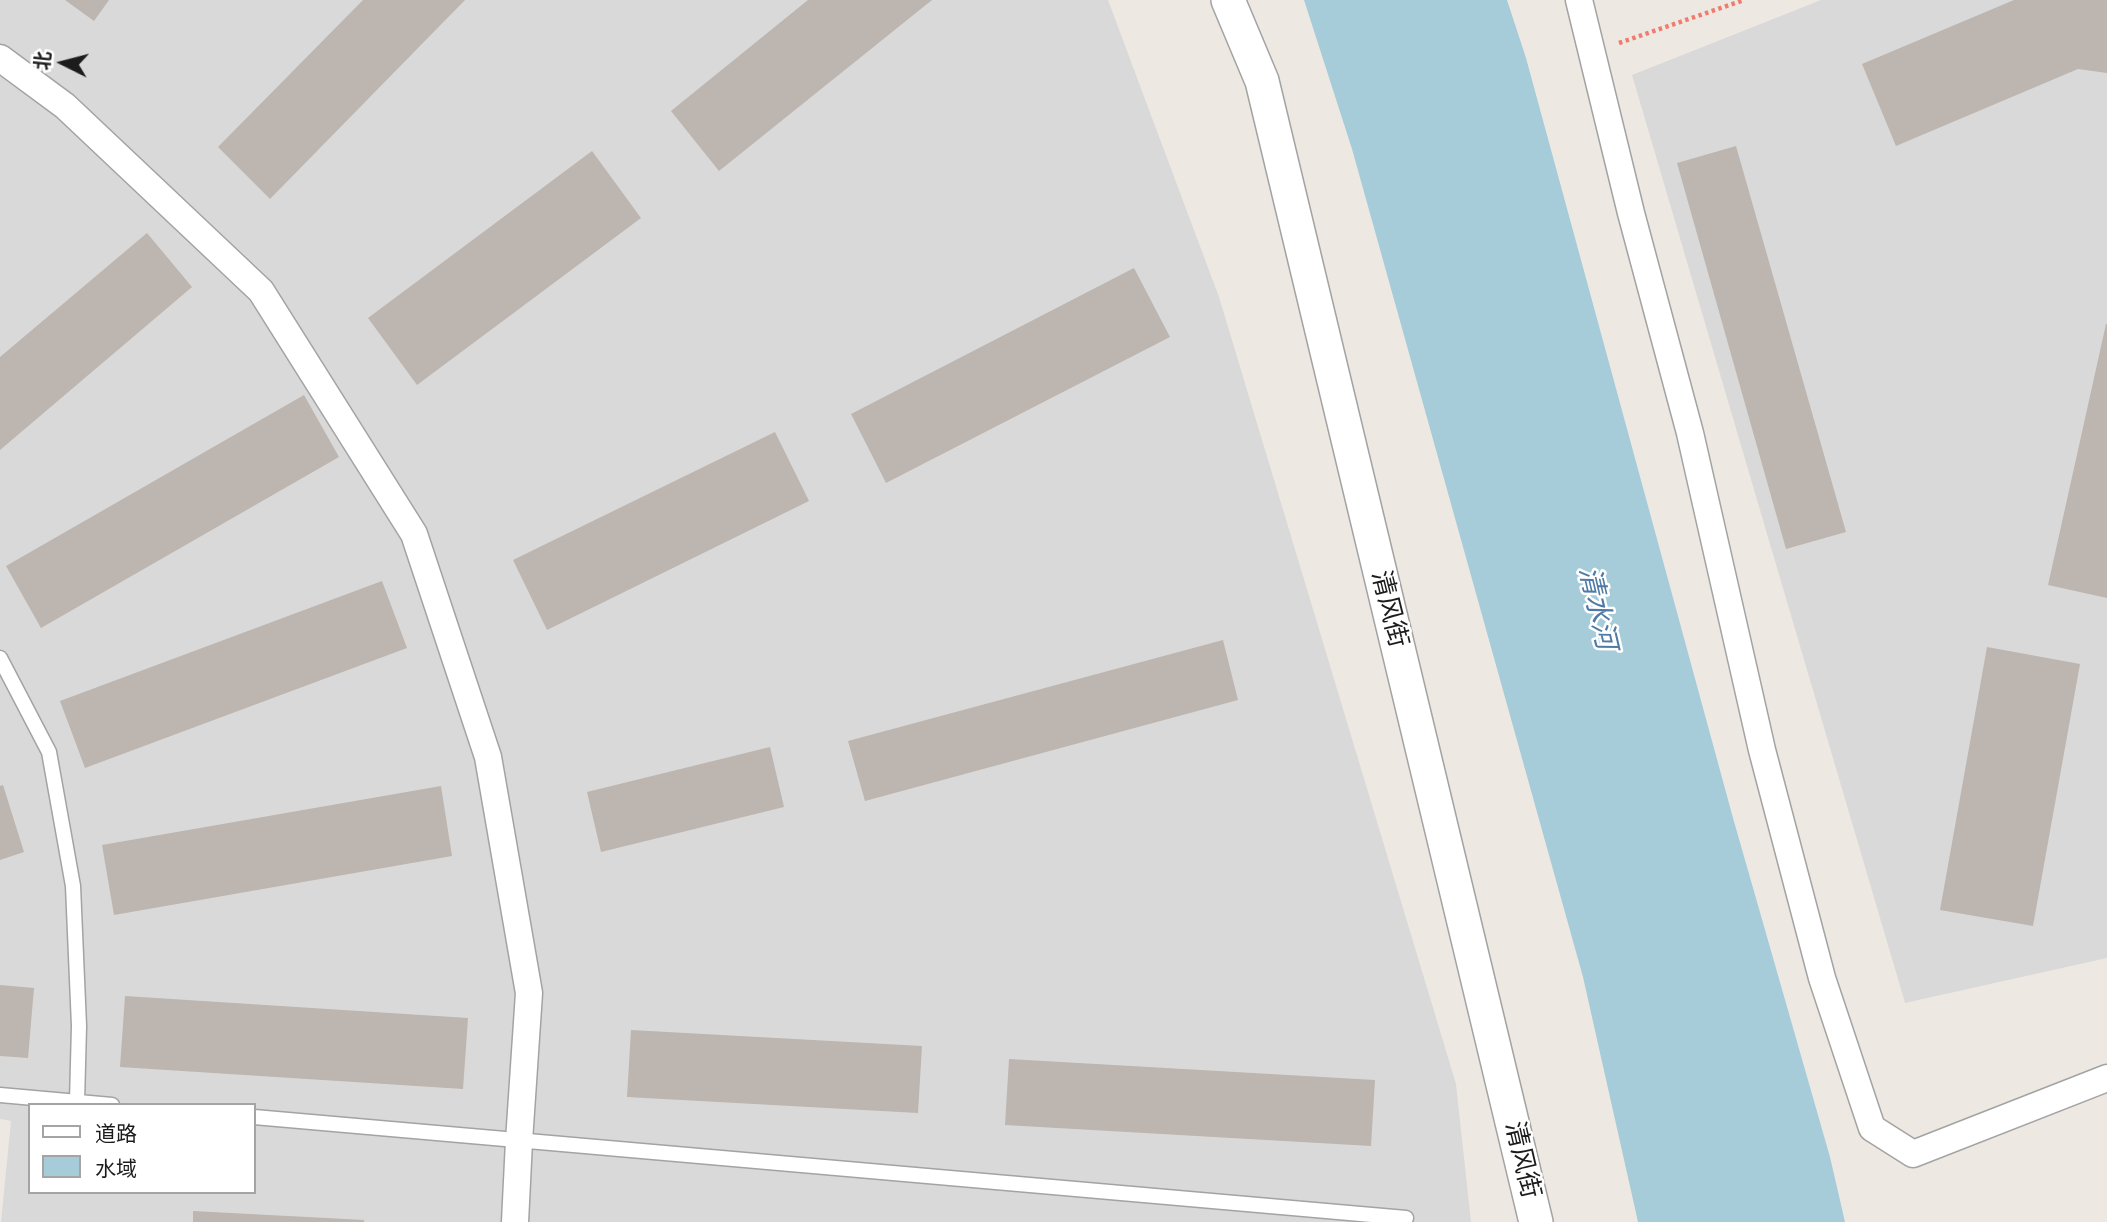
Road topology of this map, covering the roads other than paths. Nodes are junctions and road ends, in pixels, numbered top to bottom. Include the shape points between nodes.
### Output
1 (1228, 0) edge
2 (1579, 0) edge
3 (0, 58) edge
4 (0, 658) edge
5 (2107, 1078) edge
6 (0, 1095) edge
7 (77, 1102) junction
8 (88, 1103) edge
9 (256, 1117) edge
10 (519, 1140) junction
11 (1406, 1218) dead end
12 (515, 1222) edge
13 (1536, 1222) edge

1 - 13 street, 清风街 via 1262,81
2 - 5 street via 1690,433 1762,750 1822,978 1872,1128 1913,1154
3 - 10 street via 65,106 261,291 414,534 488,757 529,993
4 - 7 lane via 49,752 73,886
6 - 7 lane
7 - 8 lane
9 - 10 lane
10 - 11 lane
10 - 12 street

